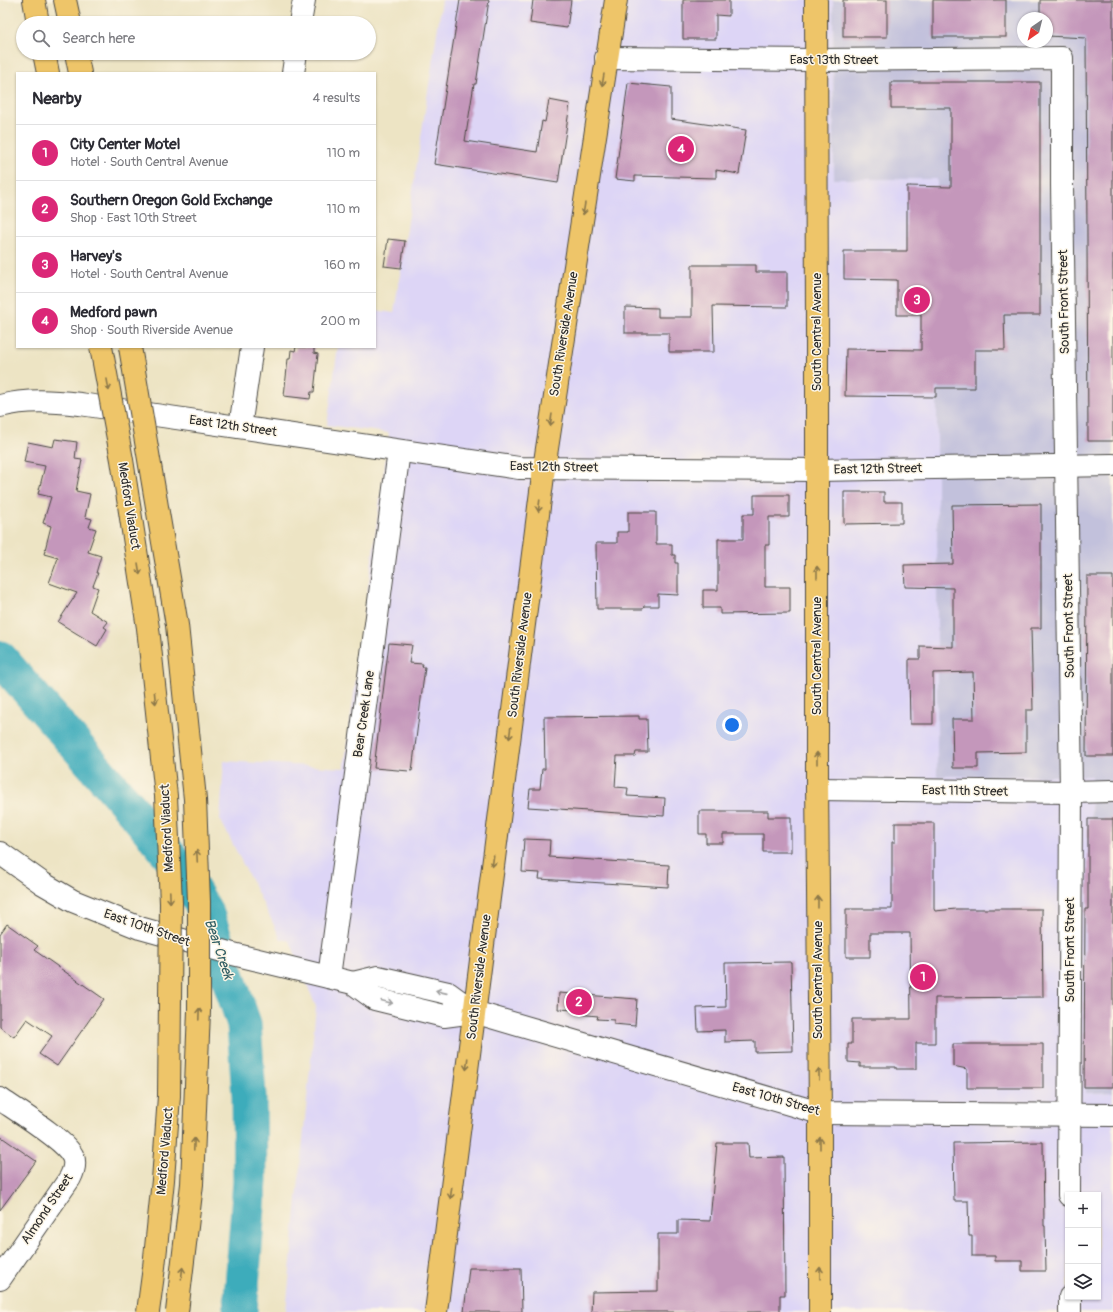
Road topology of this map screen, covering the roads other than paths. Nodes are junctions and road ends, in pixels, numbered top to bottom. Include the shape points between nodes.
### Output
1 (34, 0) edge
2 (65, 0) edge
3 (304, 0) edge
4 (616, 0) edge
5 (816, 0) edge
6 (37, 16) edge
7 (68, 16) edge
8 (301, 16) edge
9 (606, 58) junction
10 (1062, 58) joint
11 (45, 60) edge
12 (77, 60) edge
13 (295, 60) edge
14 (816, 60) junction
15 (48, 72) edge
16 (80, 72) edge
17 (293, 72) edge
18 (101, 348) edge
19 (130, 348) edge
20 (252, 348) edge
21 (0, 406) edge
22 (240, 427) junction
23 (399, 450) junction
24 (1113, 465) edge
25 (1066, 466) junction
26 (544, 468) junction
27 (817, 470) junction
28 (817, 789) junction
29 (1113, 791) edge
30 (1071, 792) junction
31 (0, 853) edge
32 (329, 977) junction
33 (474, 1012) junction
34 (0, 1099) edge
35 (820, 1113) junction
36 (1069, 1115) junction
37 (1113, 1115) edge
38 (1069, 1192) edge
39 (0, 1279) edge
40 (1070, 1300) edge
41 (148, 1312) edge
42 (177, 1312) edge
43 (436, 1312) edge
44 (820, 1312) edge
45 (1070, 1312) edge

1 - 6 main road
2 - 7 main road
3 - 8 street
4 - 9 main road, South Riverside Avenue
5 - 14 main road, South Central Avenue
9 - 14 street, East 13th Street
9 -> 26 main road, South Riverside Avenue
10 - 14 street, East 13th Street
10 - 25 street, South Front Street
11 - 15 main road
12 - 16 main road
13 - 17 street
14 - 27 main road, South Central Avenue
18 -> 41 main road, Medford Viaduct, bridge via 122,460 148,628 166,804 171,903 169,1096
42 -> 19 main road, Medford Viaduct, bridge via 192,1184 199,1011 199,902 195,807 177,625
20 - 22 street
21 - 22 street, East 12th Street via 54,401
22 - 23 street, East 12th Street
23 - 26 street, East 12th Street via 519,468
23 - 32 street, Bear Creek Lane
24 - 25 street, East 12th Street
25 - 27 street, East 12th Street
25 - 30 street, South Front Street
26 - 27 street, East 12th Street
26 -> 33 main road, South Riverside Avenue
28 -> 27 main road, South Central Avenue
28 - 30 street, East 11th Street
35 -> 28 main road, South Central Avenue
29 - 30 street, East 11th Street
30 - 36 street, South Front Street
31 - 32 street, East 10th Street, bridge via 73,901 140,928
32 - 33 street, East 10th Street via 353,983 378,977 448,993
33 - 35 street, East 10th Street
33 -> 43 main road, South Riverside Avenue
34 - 39 street, Almond Street via 58,1139 74,1158 74,1169 70,1178
35 - 36 street, East 10th Street
44 -> 35 main road, South Central Avenue
36 - 37 street, East 10th Street
36 - 38 street, South Front Street
40 - 45 street

